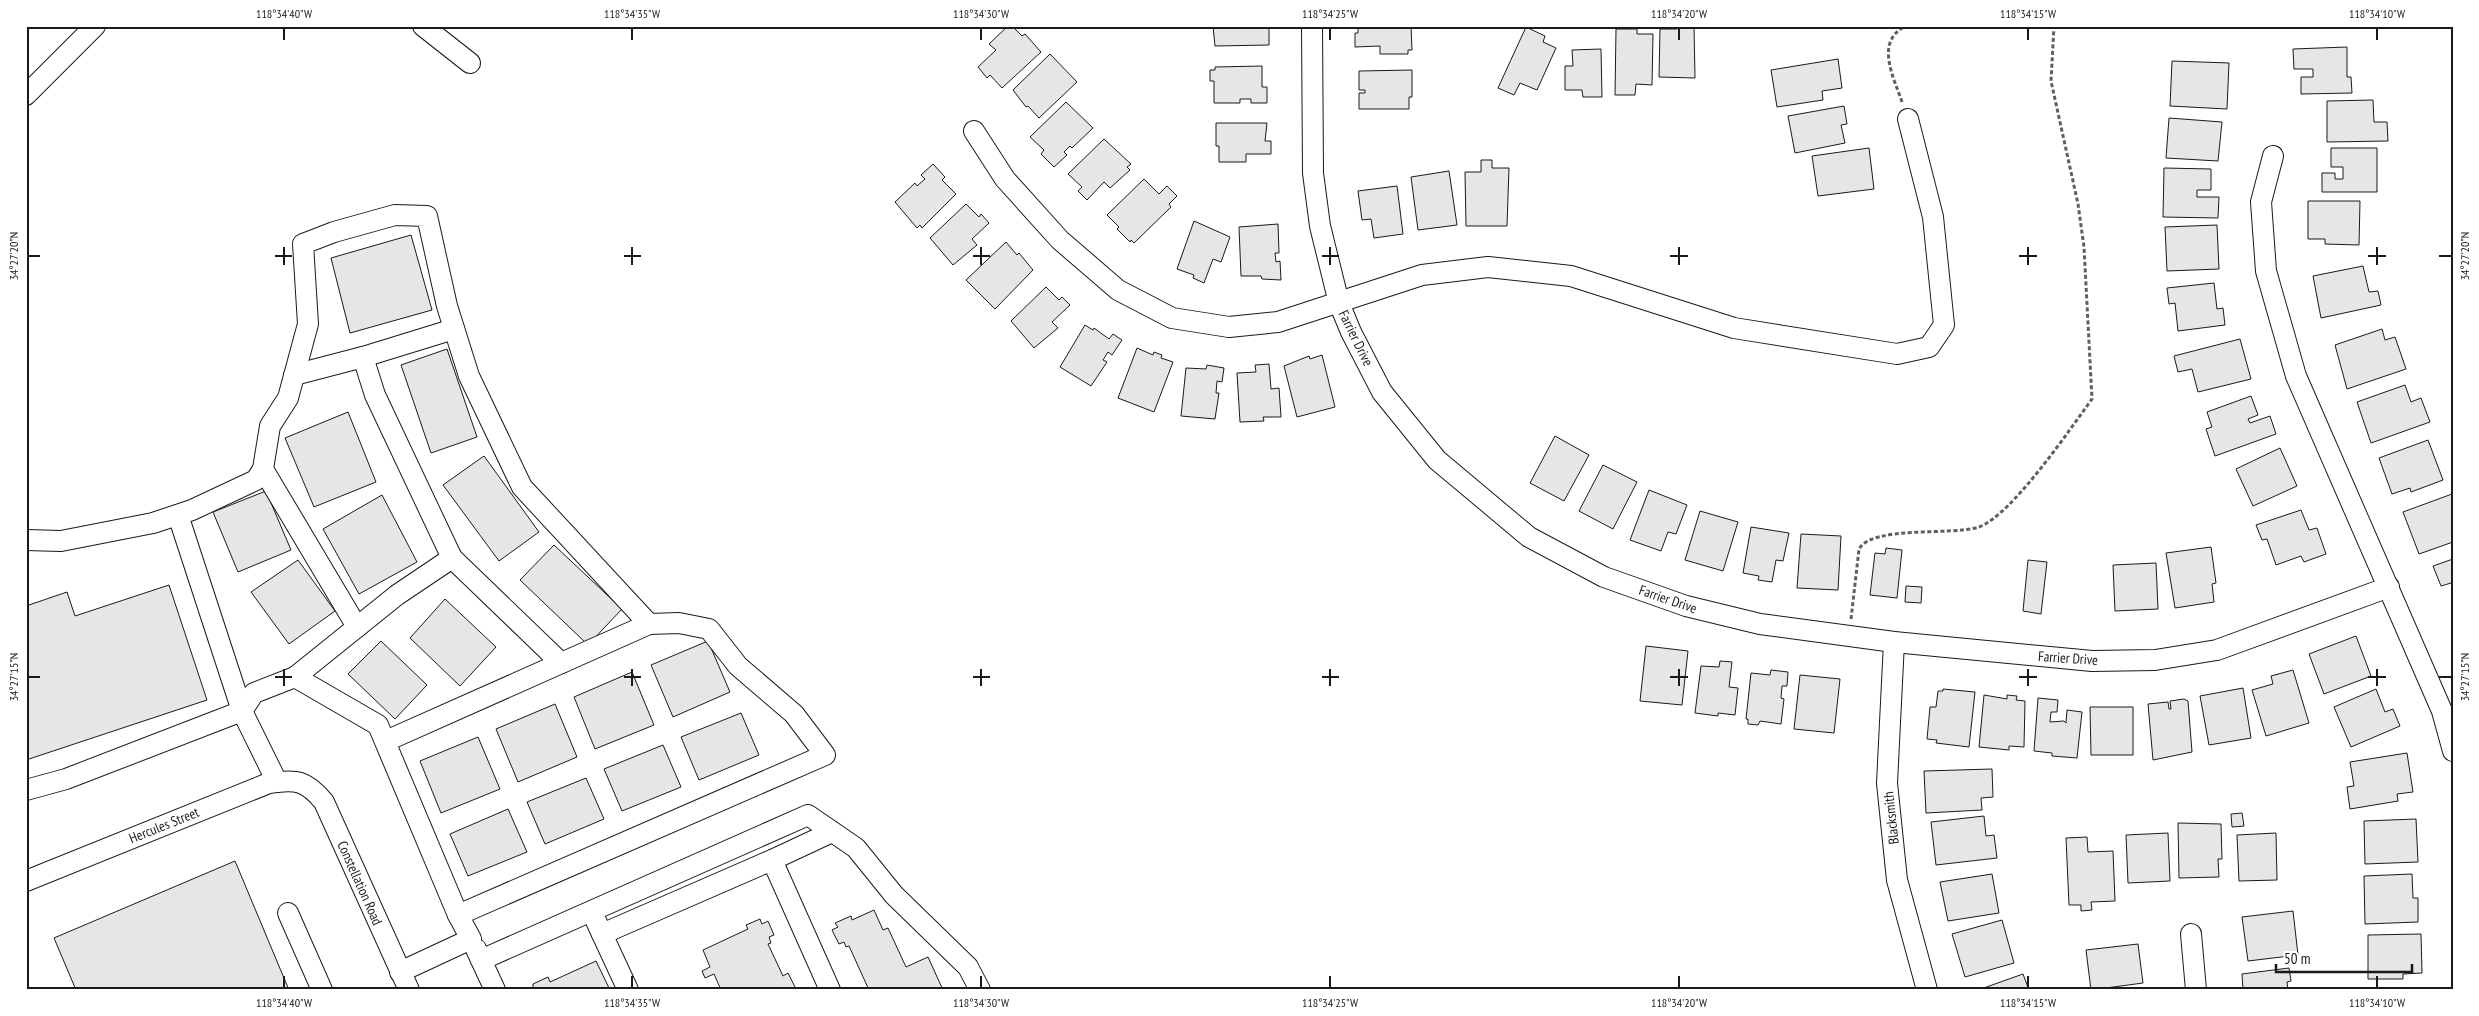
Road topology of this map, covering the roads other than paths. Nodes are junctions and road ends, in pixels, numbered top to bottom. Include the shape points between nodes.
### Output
1 (95, 26) edge
2 (423, 26) edge
3 (1312, 26) edge
4 (470, 62) dead end
5 (26, 95) edge
6 (1908, 119) road end
7 (974, 131) dead end
8 (2273, 156) dead end
9 (1339, 303) junction
10 (454, 329) junction
11 (363, 357) junction
12 (294, 375) junction
13 (263, 469) junction
14 (178, 515) junction
15 (26, 540) edge
16 (452, 558) junction
17 (2389, 587) junction
18 (648, 624) junction
19 (357, 627) junction
20 (1894, 642) junction
21 (561, 663) junction
22 (295, 677) junction
23 (242, 711) junction
24 (386, 741) junction
25 (2453, 751) edge
26 (277, 782) junction
27 (304, 782) joint
28 (26, 790) edge
29 (832, 832) junction
30 (772, 860) junction
31 (26, 882) edge
32 (595, 911) junction
33 (288, 913) dead end
34 (458, 915) junction
35 (602, 934) junction
36 (2192, 934) dead end
37 (471, 939) junction
38 (481, 960) junction
39 (404, 981) edge
40 (322, 990) edge
41 (495, 990) edge
42 (628, 990) edge
43 (830, 990) edge
44 (980, 990) edge
45 (1927, 990) edge
46 (2196, 990) edge

1 - 5 street
2 - 4 street
3 - 9 street, Farrier Drive via 1313,173 1320,226
6 - 9 street via 1934,217 1944,325 1930,347 1896,354 1734,328 1571,276 1488,267 1422,274
7 - 9 street via 1005,179 1060,240 1118,290 1172,318 1229,327 1278,322
8 - 17 street via 2261,202 2266,271 2296,376
9 - 20 street, Farrier Drive via 1382,392 1437,460 1528,537 1604,577 1686,606 1760,624
10 - 11 street
10 - 12 street via 427,216 395,215 334,232 303,244 308,324
10 - 18 street via 469,376 522,486
11 - 12 street
11 - 16 street via 376,395
12 - 13 street via 288,398 270,426
13 - 14 street via 256,480
13 - 19 street
14 - 15 street via 62,541
14 - 23 street
16 - 19 street
16 - 21 street
17 - 20 street, Farrier Drive via 2217,650 2155,660 2092,662
17 - 25 street via 2442,711
18 - 21 street
18 - 34 street via 679,623 709,629 738,666 794,714 825,755
19 - 22 street
20 - 45 street, Blacksmith via 1887,783 1897,880
21 - 24 street
22 - 23 street via 254,693
22 - 24 street via 378,725
23 - 26 street
23 - 28 street
24 - 34 street
26 - 27 street, Hercules Street
26 - 31 street, Hercules Street
27 - 39 street, Constellation Road via 324,802
29 - 30 street
29 - 32 street via 808,815
29 - 44 street via 856,848 894,895 968,967
30 - 35 street
30 - 43 street
32 - 35 street
32 - 38 street
33 - 40 street
34 - 37 street
35 - 42 street
36 - 46 street
37 - 38 street
37 - 39 street
38 - 41 street

